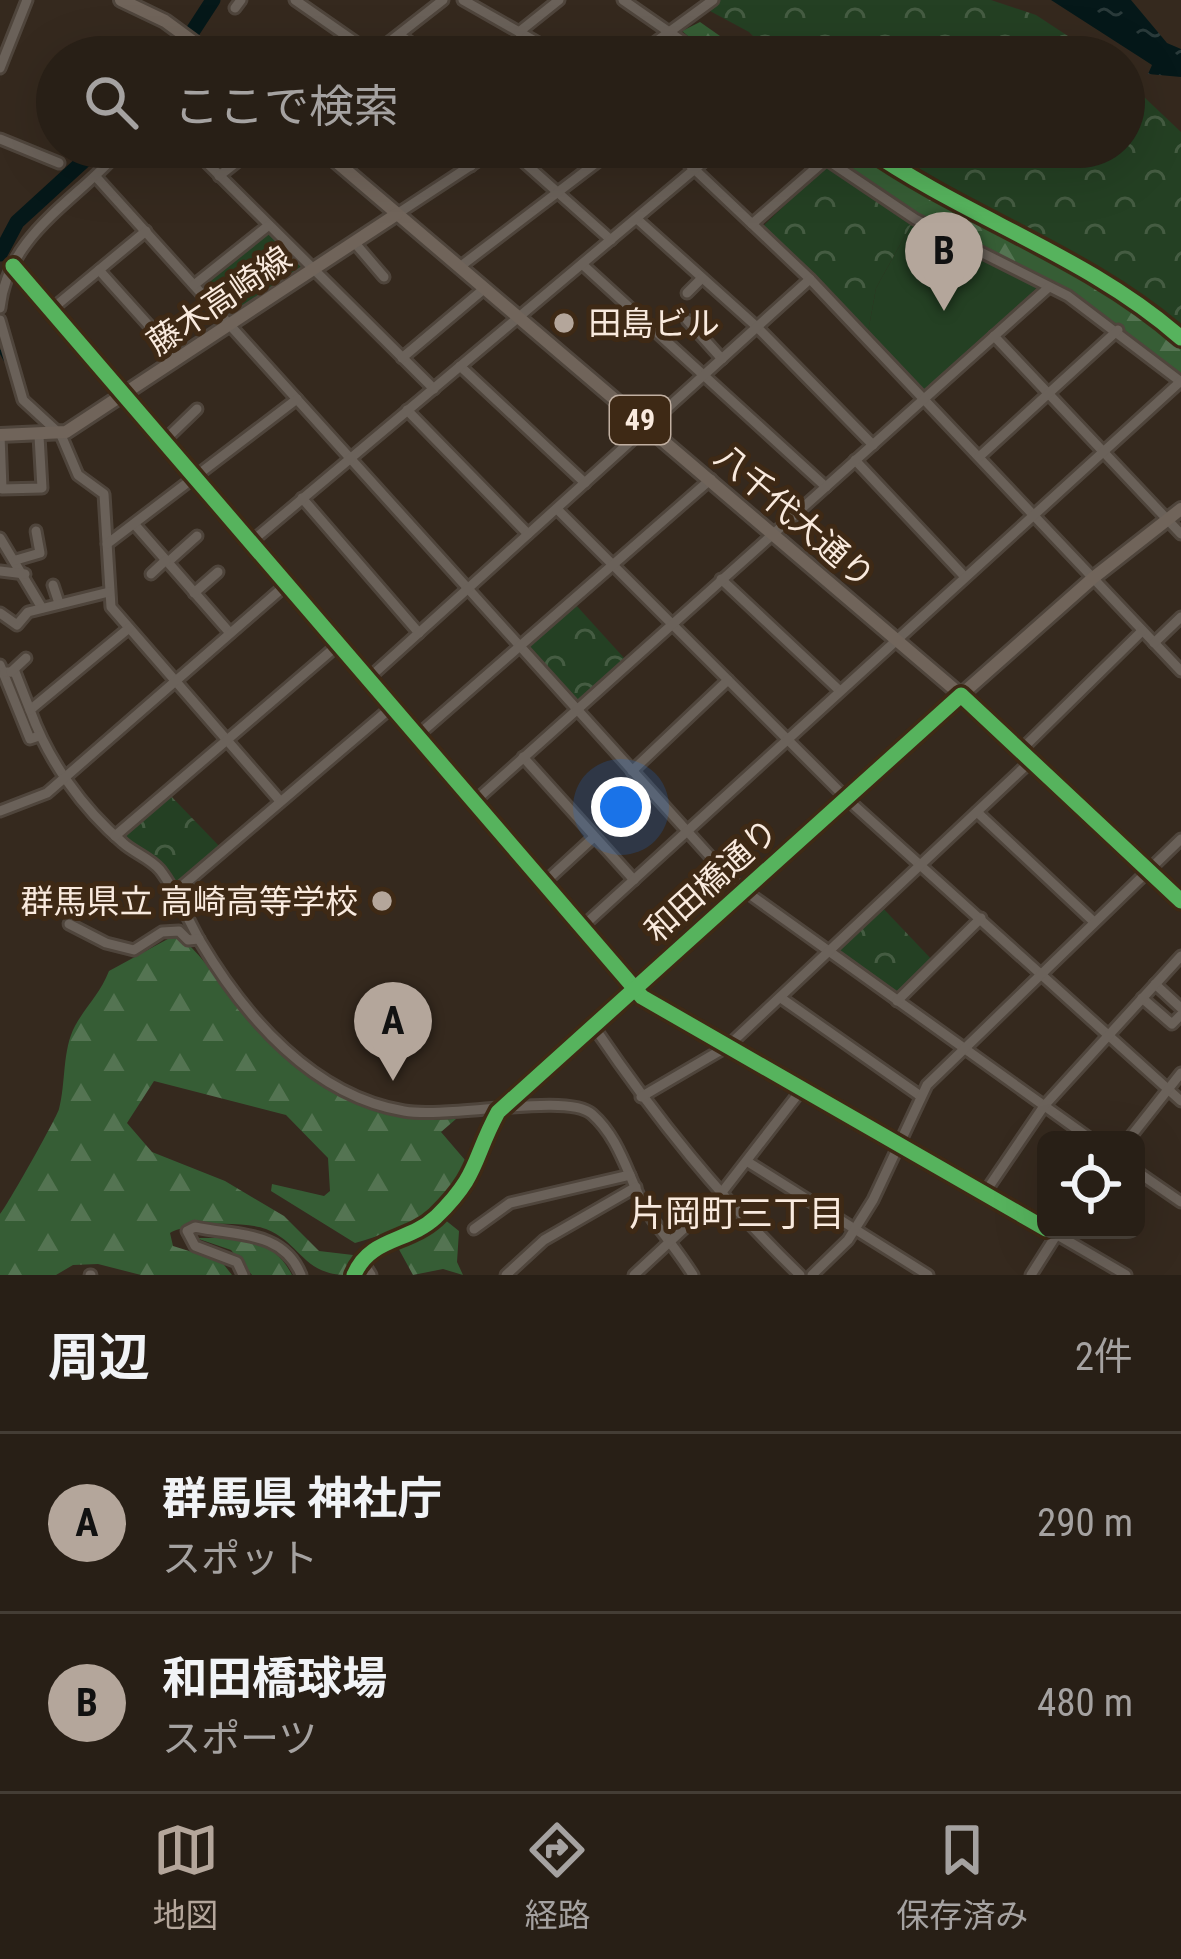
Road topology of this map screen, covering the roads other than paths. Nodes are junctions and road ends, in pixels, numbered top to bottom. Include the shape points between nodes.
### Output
1 (27, 0) edge
2 (121, 0) edge
3 (295, 0) edge
4 (443, 0) edge
5 (463, 0) edge
6 (559, 0) edge
7 (622, 0) edge
8 (713, 0) edge
9 (519, 32) junction
10 (673, 32) junction
11 (399, 35) edge
12 (188, 36) edge
13 (344, 36) edge
14 (526, 36) edge
15 (667, 36) edge
16 (678, 36) edge
17 (0, 68) edge
18 (0, 139) edge
19 (36, 154) edge
20 (105, 168) edge
21 (211, 168) edge
22 (229, 168) edge
23 (343, 168) edge
24 (468, 168) edge
25 (530, 168) edge
26 (590, 168) edge
27 (697, 168) edge
28 (816, 168) edge
29 (835, 168) edge
30 (695, 170) junction
31 (219, 176) junction
32 (97, 178) junction
33 (560, 191) junction
34 (397, 214) junction
35 (637, 219) junction
36 (752, 224) junction
37 (269, 225) junction
38 (146, 231) junction
39 (611, 240) junction
40 (354, 242) junction
41 (582, 264) junction
42 (13, 266) junction
43 (460, 266) junction
44 (313, 269) junction
45 (99, 270) junction
46 (384, 277) dead end
47 (702, 278) junction
48 (810, 278) junction
49 (194, 285) junction
50 (485, 287) junction
51 (1049, 287) junction
52 (687, 293) dead end
53 (0, 308) edge
54 (52, 309) junction
55 (520, 316) junction
56 (0, 320) edge
57 (687, 320) dead end
58 (230, 324) junction
59 (757, 327) junction
60 (1118, 330) junction
61 (994, 336) junction
62 (402, 358) junction
63 (179, 359) junction
64 (722, 359) junction
65 (460, 366) junction
66 (706, 374) junction
67 (1181, 381) edge
68 (434, 389) junction
69 (1048, 393) junction
70 (125, 395) junction
71 (297, 399) junction
72 (924, 399) junction
73 (197, 409) dead end
74 (407, 410) junction
75 (647, 426) junction
76 (61, 434) junction
77 (0, 435) edge
78 (39, 436) junction
79 (165, 440) junction
80 (873, 445) junction
81 (1103, 452) junction
82 (979, 457) junction
83 (350, 458) junction
84 (855, 460) junction
85 (197, 478) junction
86 (711, 479) junction
87 (586, 483) junction
88 (826, 487) junction
89 (302, 498) junction
90 (557, 509) junction
91 (1181, 509) edge
92 (1033, 515) junction
93 (1167, 519) junction
94 (136, 526) junction
95 (36, 531) dead end
96 (529, 534) junction
97 (773, 534) junction
98 (1181, 534) edge
99 (197, 536) dead end
100 (0, 538) edge
101 (251, 542) junction
102 (107, 544) junction
103 (16, 560) junction
104 (167, 561) junction
105 (613, 565) junction
106 (0, 571) edge
107 (218, 572) dead end
108 (25, 574) junction
109 (151, 574) dead end
110 (965, 577) junction
111 (1093, 578) junction
112 (721, 580) junction
113 (287, 584) junction
114 (53, 585) dead end
115 (468, 589) junction
116 (109, 592) junction
117 (194, 592) junction
118 (58, 603) junction
119 (42, 608) junction
120 (0, 613) edge
121 (1181, 617) edge
122 (672, 624) junction
123 (129, 628) junction
124 (1142, 631) junction
125 (230, 633) junction
126 (419, 633) junction
127 (896, 638) junction
128 (339, 644) junction
129 (1154, 644) junction
130 (520, 646) junction
131 (26, 658) dead end
132 (5, 670) edge
133 (1181, 671) edge
134 (369, 678) junction
135 (728, 680) junction
136 (175, 681) junction
137 (840, 691) junction
138 (961, 695) junction
139 (393, 706) junction
140 (576, 709) junction
141 (30, 710) junction
142 (40, 736) junction
143 (417, 736) junction
144 (787, 739) junction
145 (227, 741) junction
146 (1022, 750) junction
147 (523, 757) junction
148 (1032, 760) junction
149 (632, 771) junction
150 (64, 777) junction
151 (846, 798) junction
152 (280, 801) junction
153 (474, 802) junction
154 (0, 811) edge
155 (977, 812) junction
156 (686, 832) junction
157 (115, 836) junction
158 (594, 837) junction
159 (1181, 839) edge
160 (921, 864) junction
161 (1148, 870) junction
162 (634, 880) junction
163 (544, 883) junction
164 (744, 890) junction
165 (175, 892) junction
166 (1181, 901) edge
167 (981, 918) junction
168 (1093, 921) junction
169 (69, 924) dead end
170 (583, 927) junction
171 (199, 939) junction
172 (827, 952) junction
173 (1181, 956) edge
174 (1041, 971) junction
175 (1155, 984) junction
176 (635, 990) junction
177 (781, 998) junction
178 (1142, 998) junction
179 (896, 1001) junction
180 (1181, 1011) edge
181 (594, 1028) junction
182 (1110, 1034) junction
183 (728, 1046) junction
184 (960, 1048) junction
185 (1181, 1073) edge
186 (802, 1089) junction
187 (1168, 1089) junction
188 (920, 1094) junction
189 (641, 1097) junction
190 (1181, 1101) edge
191 (1044, 1106) junction
192 (498, 1112) junction
193 (1079, 1131) edge
194 (1135, 1131) edge
195 (896, 1144) junction
196 (748, 1162) junction
197 (630, 1175) junction
198 (1145, 1177) edge
199 (636, 1187) junction
200 (984, 1194) junction
201 (719, 1196) junction
202 (1181, 1202) edge
203 (1037, 1222) edge
204 (856, 1227) junction
205 (474, 1229) dead end
206 (673, 1238) junction
207 (1049, 1239) edge
208 (1066, 1239) edge
209 (361, 1258) junction
210 (923, 1274) edge
211 (243, 1275) edge
212 (302, 1275) edge
213 (354, 1275) edge
214 (371, 1275) edge
215 (506, 1275) edge
216 (634, 1275) edge
217 (693, 1275) edge
218 (800, 1275) edge
219 (812, 1275) edge
220 (1031, 1275) edge
221 (1126, 1275) edge

1 - 17 street
2 - 12 main road
3 - 13 street
4 - 11 street
5 - 9 street
6 - 9 street
7 - 10 street
8 - 10 street
9 - 14 street
10 - 15 street
10 - 16 street
18 - 19 street
20 - 32 street
21 - 31 street
22 - 31 street
23 - 34 main road, 八千代大通り / 49
24 - 34 street
25 - 33 street
26 - 33 street
27 - 30 street
28 - 36 street
29 - 51 street
30 - 35 street
30 - 36 street
31 - 37 street
32 - 38 street
32 - 42 street via 35,229
33 - 39 street
33 - 43 street
34 - 40 main road, 藤木高崎線
34 - 43 main road, 八千代大通り / 49
35 - 39 street
35 - 47 street
36 - 48 street
37 - 44 street
37 - 49 street
38 - 45 street
38 - 49 street
39 - 41 street
40 - 44 main road, 藤木高崎線
40 - 46 street
41 - 55 street
41 - 66 street
42 - 53 street
42 - 54 street
43 - 50 main road, 八千代大通り / 49
44 - 58 main road, 藤木高崎線
44 - 62 street
45 - 54 street
45 - 63 street
47 - 52 street
47 - 59 street
48 - 59 street
48 - 72 street
49 - 58 street
50 - 55 main road, 八千代大通り / 49
50 - 62 street
51 - 60 street
51 - 61 street
54 - 70 street
55 - 65 street
55 - 75 main road, 八千代大通り / 49
56 - 76 street via 23,400
57 - 64 street
58 - 63 main road, 藤木高崎線
58 - 71 street
59 - 64 street
59 - 80 street
60 - 67 street
60 - 69 street
61 - 69 street
61 - 72 street
62 - 68 street
63 - 70 main road, 藤木高崎線
64 - 66 street
65 - 68 street
65 - 87 street
66 - 75 street
66 - 88 street
67 - 81 street
68 - 74 street
69 - 81 street
69 - 82 street
70 - 76 main road, 藤木高崎線
70 - 79 street
71 - 83 street
71 - 85 street
72 - 80 street
72 - 82 street
73 - 79 street
74 - 83 street
74 - 96 street
75 - 86 main road, 八千代大通り / 49
75 - 87 street
76 - 78 main road, 藤木高崎線
76 - 102 street via 76,473 104,494
77 - 78 main road, 藤木高崎線
77 - 78 street via 2,489 42,488
79 - 85 street
80 - 84 street
81 - 92 street
81 - 93 street
82 - 92 street
83 - 89 street
83 - 115 street
84 - 88 street
84 - 110 street
85 - 94 street
85 - 101 street
86 - 97 main road, 八千代大通り / 49
86 - 105 street
87 - 90 street
88 - 97 street
89 - 101 street
89 - 126 street
90 - 96 street
90 - 105 street
91 - 93 main road, 和田橋通り
92 - 110 street
92 - 111 street
93 - 98 street
93 - 111 main road, 和田橋通り
94 - 102 street
94 - 104 street
95 - 103 street via 40,553
96 - 115 street
97 - 112 street
97 - 127 main road, 八千代大通り / 49
99 - 104 street
100 - 103 street
101 - 113 street
102 - 116 street
103 - 108 street
104 - 109 street
104 - 117 street
105 - 122 street
105 - 130 street
106 - 108 street
107 - 117 street
108 - 119 street
110 - 127 street
111 - 124 street
111 - 138 main road, 和田橋通り
112 - 122 street
112 - 137 street
113 - 125 street
113 - 128 street
114 - 118 street
115 - 126 street
115 - 130 street
116 - 118 street
116 - 123 street via 110,608
117 - 125 street
118 - 119 street
119 - 120 street via 17,625
121 - 129 street
122 - 135 street
122 - 140 street
123 - 136 street
123 - 141 street
124 - 129 street
124 - 146 street
125 - 136 street
126 - 134 street
127 - 137 street
127 - 138 main road, 八千代大通り / 49
128 - 134 street
128 - 145 street
129 - 133 street
130 - 140 street
130 - 143 street
131 - 132 street
132 - 141 street
132 - 142 street via 30,739
134 - 139 street
135 - 144 street
135 - 149 street
136 - 145 street
136 - 150 street
137 - 144 street
138 - 146 street
138 - 151 street, 和田橋通り
139 - 143 street
139 - 152 street
140 - 147 street
140 - 149 street
141 - 142 street
142 - 150 street
143 - 153 street
144 - 151 street
144 - 156 street
145 - 152 street
145 - 157 street
146 - 148 street
147 - 153 street
147 - 158 street
148 - 155 street
148 - 161 street
149 - 156 street
150 - 154 street via 38,800
150 - 157 street
151 - 160 street
151 - 164 street, 和田橋通り
152 - 165 street
153 - 163 street
155 - 160 street
155 - 168 street
156 - 162 street
156 - 164 street
157 - 165 street via 155,865
158 - 162 street
158 - 163 street
159 - 161 street
160 - 167 street
160 - 172 street
161 - 166 street
161 - 168 street
162 - 170 street
163 - 170 street
164 - 172 street
164 - 176 street, 和田橋通り
165 - 171 street
167 - 174 street
167 - 179 street
168 - 174 street
169 - 171 street via 134,950 162,932
170 - 176 street
171 - 192 street via 260,1022 317,1079 405,1112
172 - 177 street
172 - 179 street
173 - 175 street
174 - 182 street
174 - 184 street
175 - 178 street
175 - 180 street
176 - 181 street, 和田橋通り
176 - 183 street
177 - 183 street
177 - 188 street
178 - 180 street via 1172,1024
178 - 182 street
179 - 184 street
181 - 189 street
181 - 192 street, 和田橋通り
182 - 187 street
182 - 191 street
183 - 186 street
183 - 189 street
184 - 188 street
184 - 191 street
185 - 187 street
186 - 195 street
186 - 196 street
187 - 190 street
187 - 194 street
188 - 195 street
189 - 201 street
191 - 193 street
191 - 200 street
192 - 197 street via 576,1105 592,1113
192 - 209 street, 和田橋通り via 461,1190 420,1230
195 - 200 street
195 - 204 street
196 - 201 street
196 - 204 street
197 - 199 street
197 - 205 street via 510,1203
198 - 202 street
199 - 206 street via 656,1225
199 - 215 street via 544,1240
200 - 203 street
201 - 206 street
201 - 218 street
204 - 210 street
204 - 219 street
206 - 216 street
206 - 217 street
207 - 220 street
208 - 221 street
209 - 213 street
209 - 214 street
211 - 212 street via 237,1262 195,1246 187,1231 264,1238

